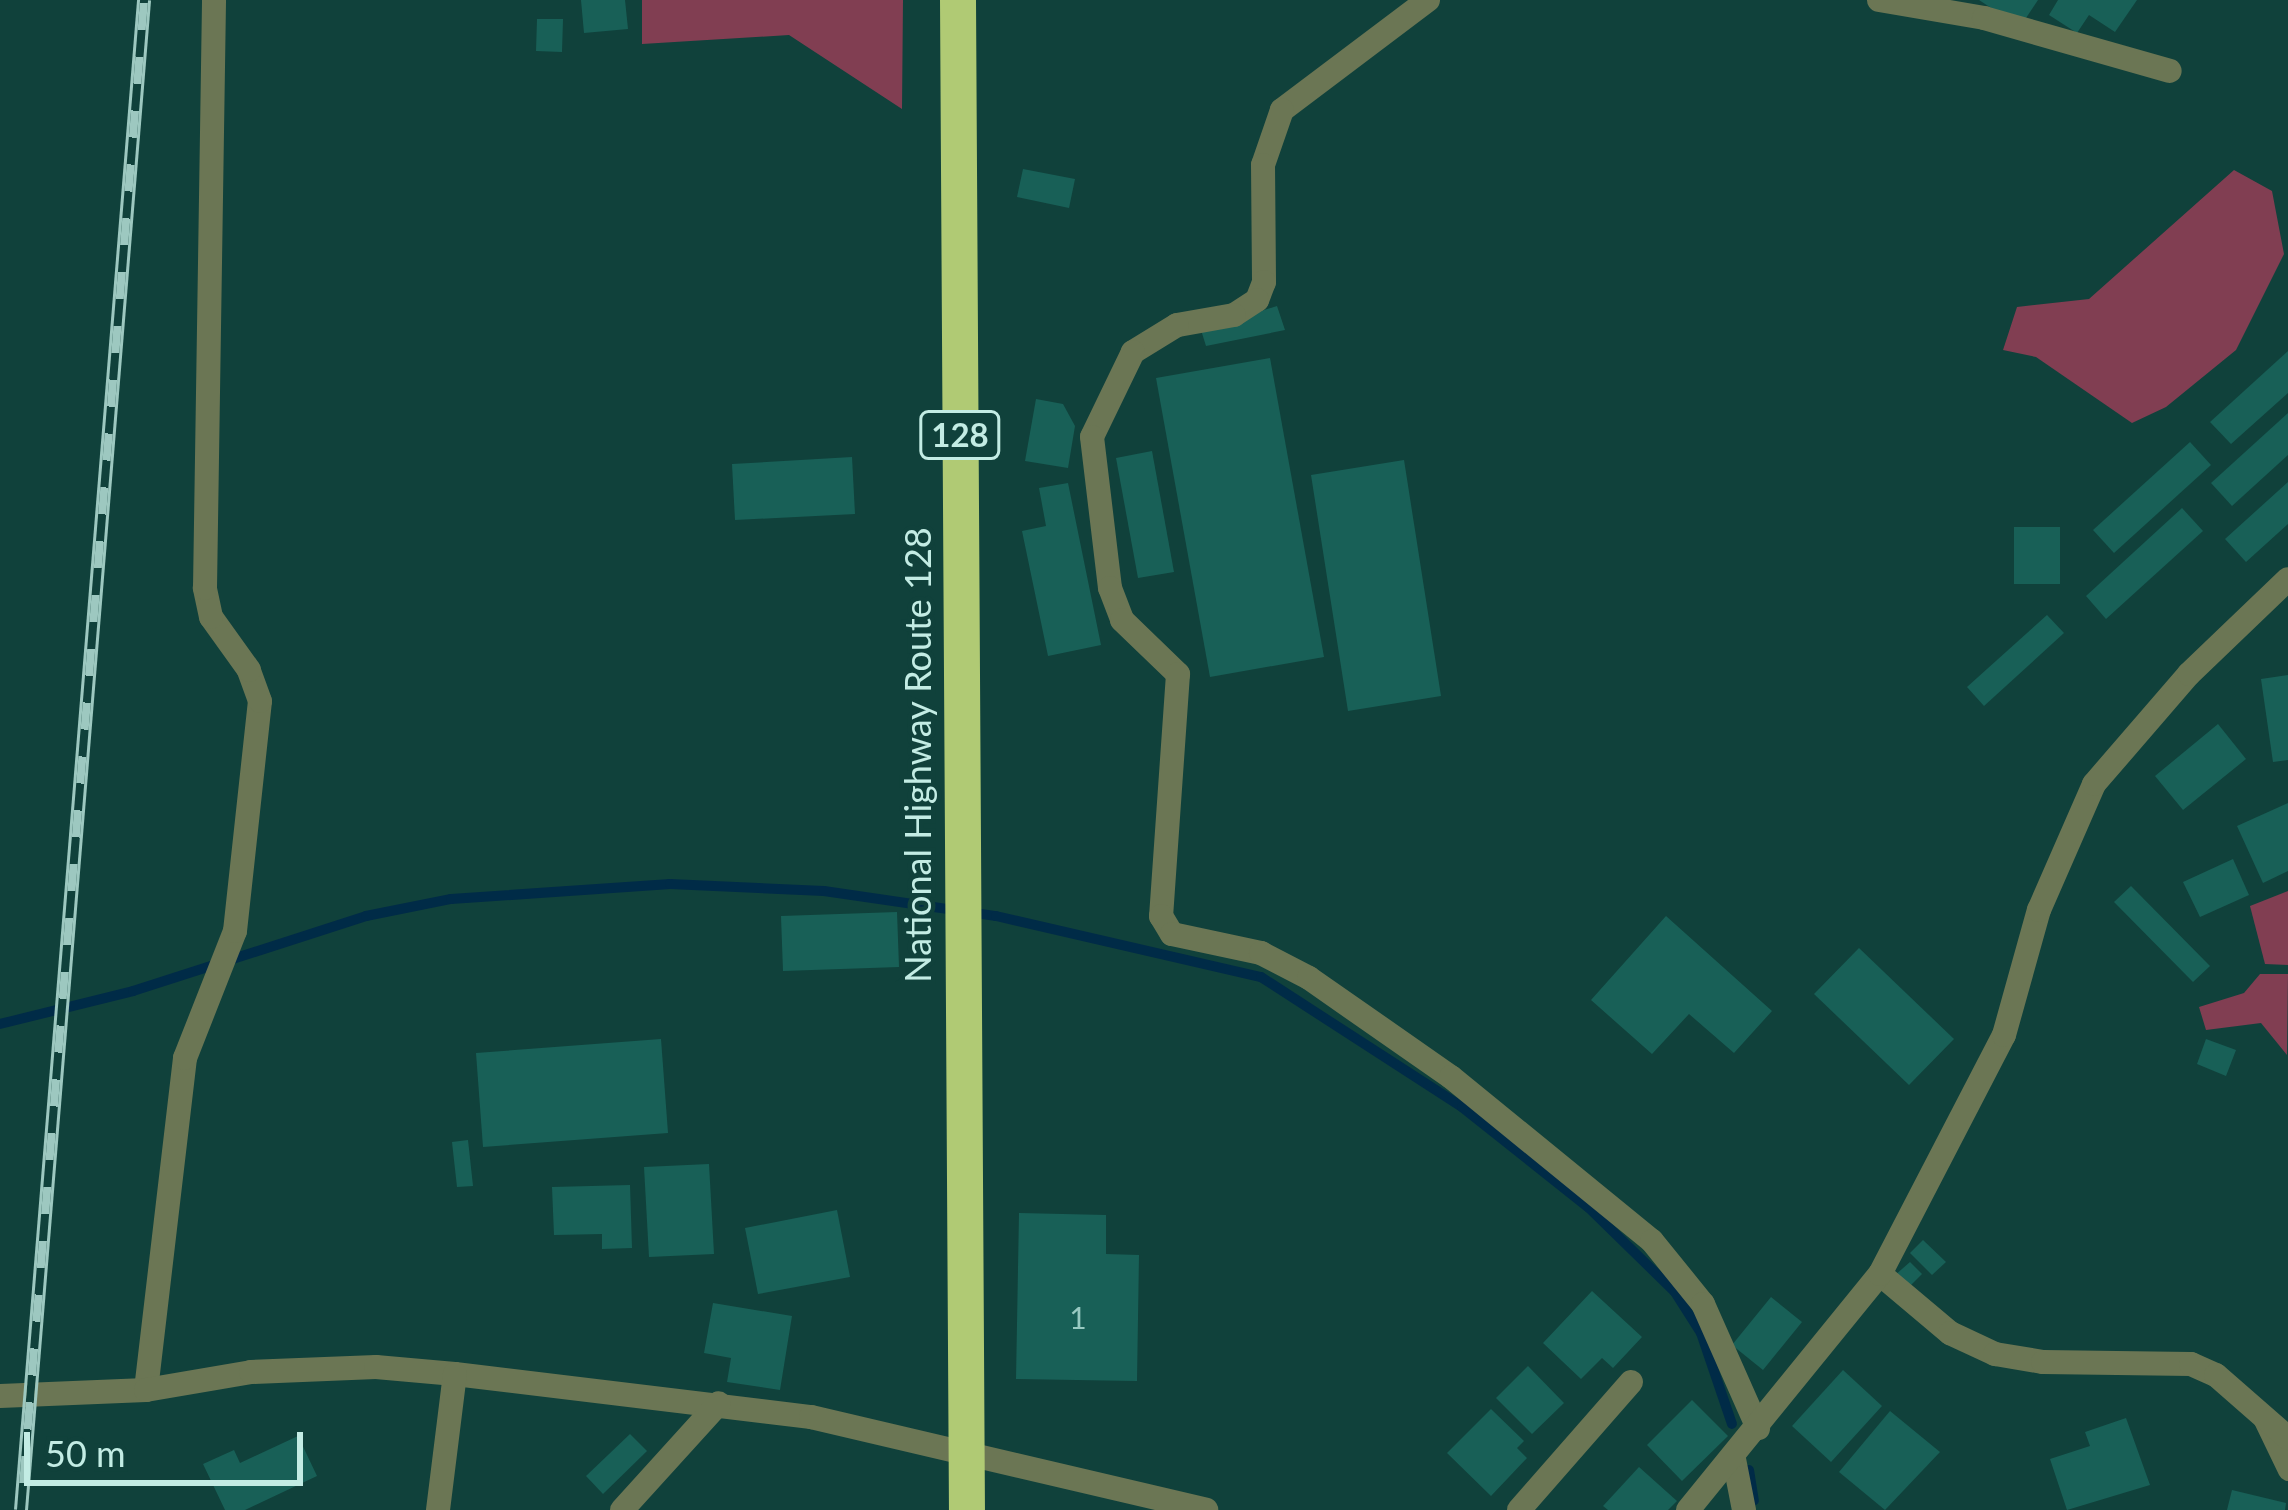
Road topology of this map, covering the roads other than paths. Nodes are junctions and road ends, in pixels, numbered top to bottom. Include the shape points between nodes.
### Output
1 (214, 0) edge
2 (958, 0) edge
3 (1428, 0) edge
4 (1880, 0) edge
5 (2170, 71) dead end
6 (2288, 579) edge
7 (1880, 1274) junction
8 (455, 1374) junction
9 (1631, 1382) dead end
10 (146, 1390) junction
11 (0, 1396) edge
12 (719, 1402) junction
13 (2262, 1416) junction
14 (1757, 1429) junction
15 (2288, 1438) edge
16 (968, 1450) junction
17 (1734, 1459) junction
18 (2288, 1470) edge
19 (438, 1510) edge
20 (622, 1510) edge
21 (967, 1510) edge
22 (1205, 1510) edge
23 (1519, 1510) edge
24 (1688, 1510) edge
25 (1744, 1510) edge

1 - 10 street via 206,588 211,617 249,670 260,701 235,931 220,986 185,1058
2 - 16 highway, National Highway Route 128 / 128
3 - 14 street via 1282,110 1263,165 1264,282 1257,300 1234,315 1177,325 1133,352 1091,436 1110,588 1122,620 1178,674 1161,916 1172,934 1261,953 1309,978 1450,1077 1652,1241 1702,1304
4 - 5 street via 1984,18
6 - 7 street via 2189,674 2094,784 2039,910 2004,1035
7 - 13 street via 1950,1333 1995,1354 2191,1364
7 - 14 street
8 - 10 street via 376,1367 251,1372
8 - 12 street
8 - 19 street
9 - 23 street
10 - 11 street
12 - 16 street
12 - 20 street
13 - 15 street
13 - 18 lane
14 - 17 street
16 - 21 highway, National Highway Route 128 / 128
16 - 22 street
17 - 24 street
17 - 25 street

